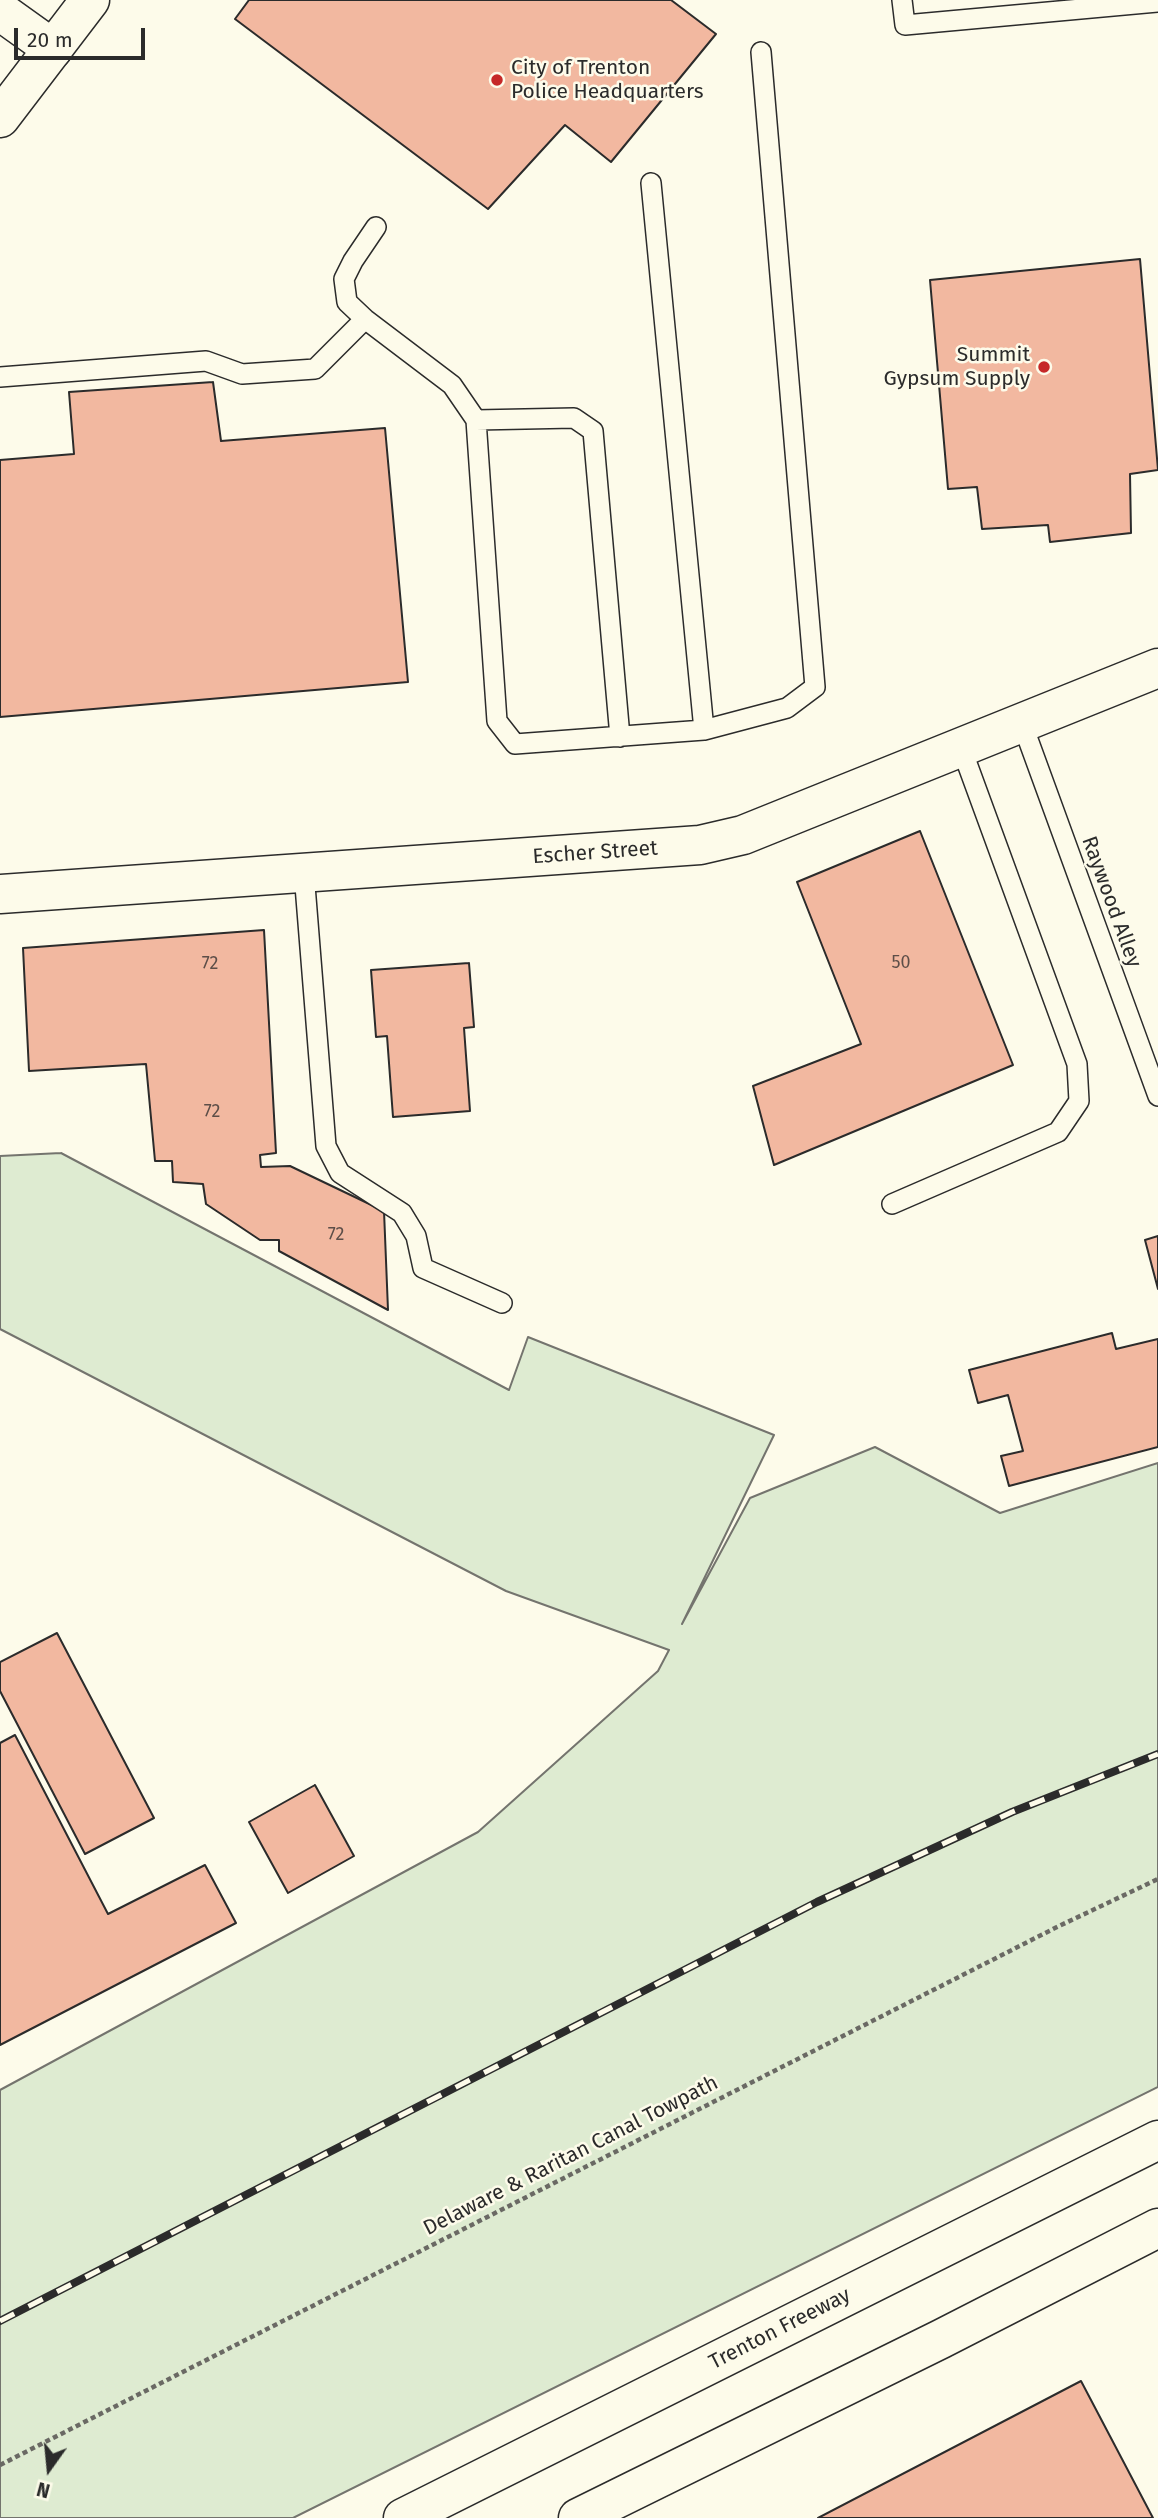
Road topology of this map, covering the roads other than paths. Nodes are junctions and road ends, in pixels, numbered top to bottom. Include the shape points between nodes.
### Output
1 (90, 0) edge
2 (902, 0) edge
3 (1158, 2) edge
4 (0, 10) edge
5 (53, 49) junction
6 (761, 52) dead end
7 (0, 118) edge
8 (651, 183) dead end
9 (376, 227) dead end
10 (365, 319) junction
11 (0, 377) edge
12 (476, 420) junction
13 (1158, 668) edge
14 (1022, 723) junction
15 (704, 730) junction
16 (620, 737) junction
17 (961, 747) junction
18 (304, 873) junction
19 (0, 894) edge
20 (1158, 1096) edge
21 (892, 1204) dead end
22 (502, 1303) dead end
23 (1158, 2140) edge
24 (1158, 2228) edge
25 (403, 2518) edge
26 (578, 2518) edge

1 - 5 main road
2 - 3 lane via 905,25
4 - 5 main road
5 - 7 main road
6 - 15 lane via 815,687 787,708
8 - 15 lane
9 - 10 lane via 344,279 347,302
10 - 11 lane via 316,369 242,374 206,361
10 - 12 lane via 452,385
12 - 16 lane via 574,418 593,431
12 - 16 lane via 497,721 516,744
13 - 14 main road, Escher Street
14 - 17 main road, Escher Street
14 - 20 lane, Raywood Alley
15 - 16 lane
17 - 18 main road, Escher Street via 743,835 700,845
17 - 21 lane via 1077,1063 1079,1101 1058,1132
18 - 19 main road, Escher Street
18 - 22 lane via 326,1146 340,1173 402,1213 416,1237 423,1268
23 - 25 main road, Trenton Freeway
24 - 26 main road

